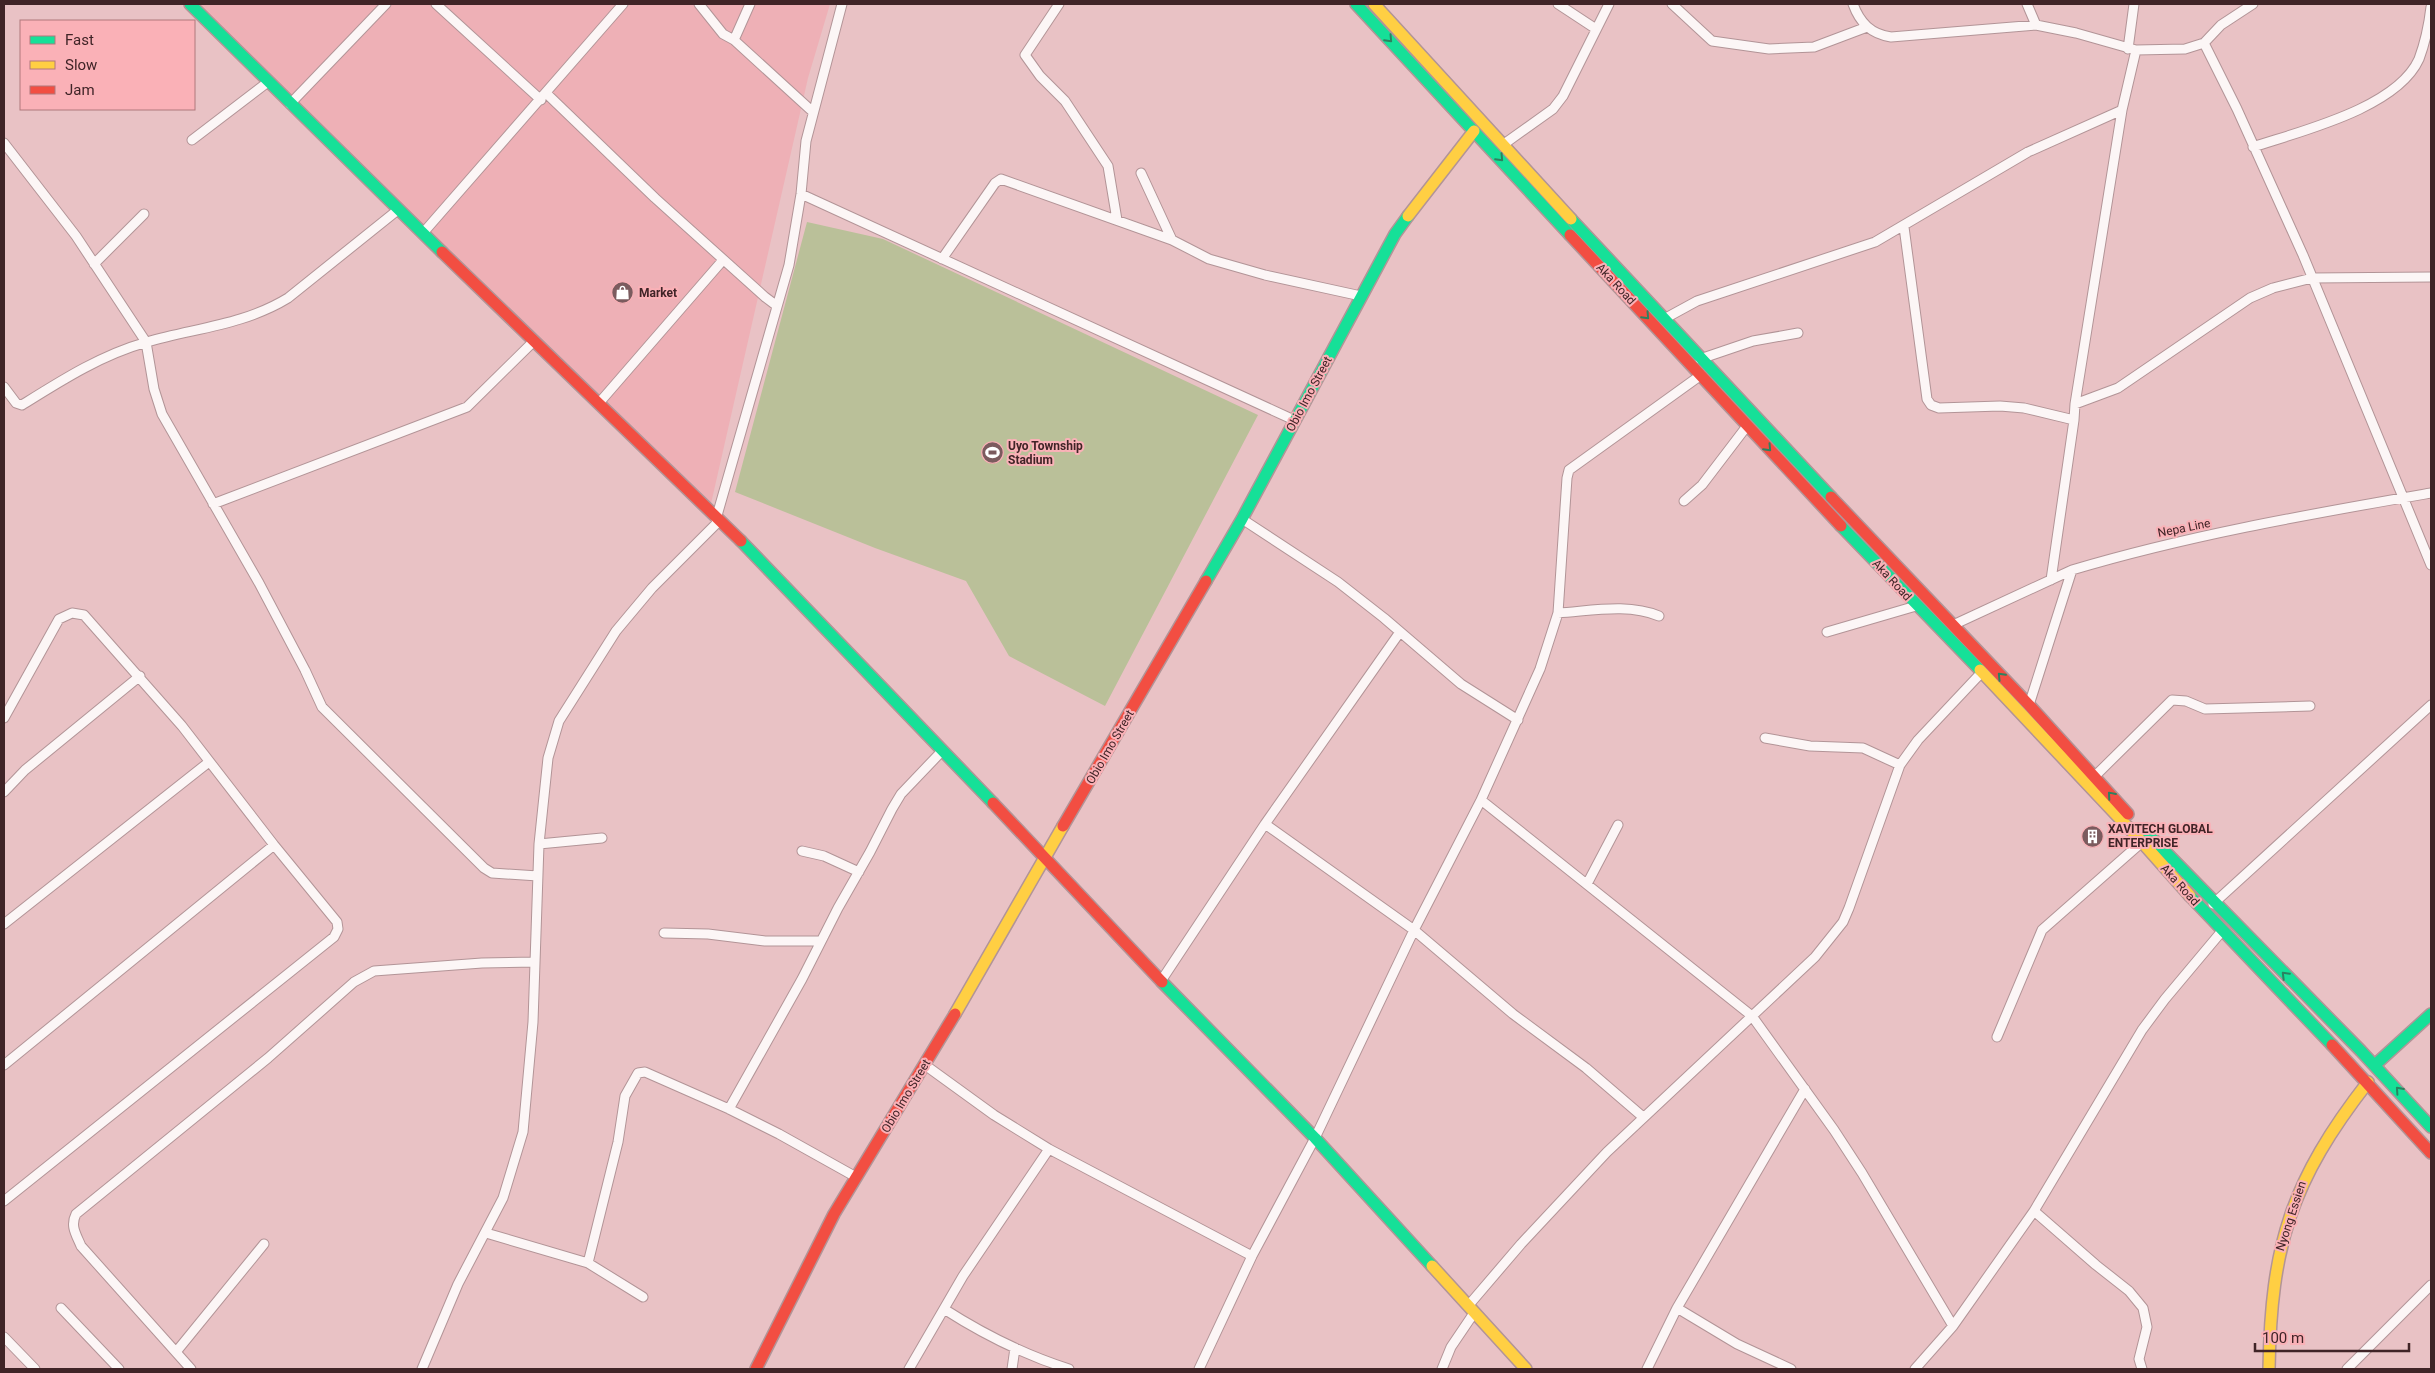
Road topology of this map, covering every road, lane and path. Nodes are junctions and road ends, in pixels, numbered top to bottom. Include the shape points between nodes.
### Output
1 (190, 4) edge
2 (386, 4) edge
3 (436, 4) edge
4 (623, 4) edge
5 (701, 4) edge
6 (750, 4) edge
7 (842, 4) edge
8 (1059, 4) edge
9 (1356, 4) edge
10 (1374, 4) edge
11 (1558, 4) edge
12 (1609, 4) edge
13 (1672, 4) edge
14 (1854, 4) edge
15 (2027, 4) edge
16 (2134, 4) edge
17 (2253, 4) edge
18 (2431, 7) edge
19 (2036, 25) junction
20 (1867, 27) junction
21 (1596, 28) junction
22 (734, 40) junction
23 (2204, 43) junction
24 (2132, 49) junction
25 (268, 82) junction
26 (544, 97) junction
27 (290, 104) junction
28 (2122, 110) junction
29 (813, 112) junction
30 (1474, 130) junction
31 (192, 140) dead end
32 (4, 143) edge
33 (1504, 144) junction
34 (2253, 148) junction
35 (1141, 173) dead end
36 (800, 194) junction
37 (399, 209) junction
38 (144, 214) dead end
39 (1117, 220) junction
40 (1904, 227) junction
41 (423, 233) junction
42 (1172, 240) junction
43 (942, 259) junction
44 (723, 260) junction
45 (94, 264) junction
46 (2431, 277) edge
47 (2312, 278) junction
48 (1362, 296) junction
49 (777, 306) junction
50 (1664, 319) junction
51 (1798, 333) dead end
52 (534, 340) junction
53 (146, 342) junction
54 (1700, 359) junction
55 (1701, 375) junction
56 (4, 387) edge
57 (7, 398) edge
58 (599, 403) junction
59 (2075, 404) junction
60 (1294, 420) junction
61 (2074, 420) junction
62 (1747, 426) junction
63 (2431, 492) edge
64 (2404, 498) junction
65 (1684, 501) dead end
66 (213, 504) junction
67 (1242, 519) junction
68 (720, 521) junction
69 (2431, 566) edge
70 (2072, 570) junction
71 (2051, 580) junction
72 (1916, 606) junction
73 (1558, 613) junction
74 (1659, 616) dead end
75 (1953, 625) junction
76 (1400, 632) junction
77 (1827, 632) dead end
78 (1982, 672) junction
79 (140, 676) junction
80 (2029, 705) junction
81 (2431, 705) edge
82 (2310, 706) dead end
83 (4, 718) edge
84 (1518, 720) junction
85 (1765, 738) dead end
86 (942, 750) junction
87 (209, 762) junction
88 (1900, 765) junction
89 (2095, 776) junction
90 (4, 792) edge
91 (1481, 800) junction
92 (1265, 824) junction
93 (1618, 825) dead end
94 (602, 838) dead end
95 (2142, 842) junction
96 (539, 844) junction
97 (274, 845) junction
98 (802, 851) dead end
99 (1045, 857) junction
100 (859, 872) junction
101 (538, 876) junction
102 (1587, 884) junction
103 (2213, 904) junction
104 (4, 924) edge
105 (1414, 930) junction
106 (2222, 931) junction
107 (664, 932) dead end
108 (822, 940) junction
109 (535, 962) junction
110 (1161, 981) junction
111 (2431, 1014) edge
112 (1752, 1016) junction
113 (1997, 1037) dead end
114 (2376, 1064) junction
115 (4, 1065) edge
116 (925, 1065) junction
117 (2368, 1082) junction
118 (1805, 1089) junction
119 (729, 1109) junction
120 (1643, 1118) junction
121 (2431, 1127) edge
122 (1315, 1138) junction
123 (1049, 1149) junction
124 (2431, 1153) edge
125 (856, 1177) junction
126 (4, 1201) edge
127 (2034, 1211) junction
128 (486, 1233) junction
129 (264, 1244) dead end
130 (1252, 1256) junction
131 (588, 1263) junction
132 (2431, 1285) edge
133 (643, 1297) dead end
134 (61, 1308) dead end
135 (1677, 1308) junction
136 (944, 1309) junction
137 (1471, 1310) junction
138 (1953, 1326) junction
139 (4, 1337) edge
140 (1016, 1348) junction
141 (176, 1352) junction
142 (2352, 1368) edge
143 (35, 1369) edge
144 (118, 1369) edge
145 (191, 1369) edge
146 (422, 1369) edge
147 (756, 1369) edge
148 (909, 1369) edge
149 (1012, 1369) edge
150 (1069, 1369) edge
151 (1200, 1369) edge
152 (1442, 1369) edge
153 (1526, 1369) edge
154 (1647, 1369) edge
155 (1790, 1369) edge
156 (1916, 1369) edge
157 (2142, 1369) edge
158 (2269, 1369) edge

1 - 25 street
2 - 27 street
3 - 26 street
4 - 26 street
5 - 22 street via 705,14 723,34
6 - 22 street
7 - 29 street
8 - 39 street via 1025,55 1065,101 1108,166
9 -> 30 street, Aka Road
10 - 33 street, Aka Road
11 - 21 street
12 - 21 street
13 - 20 street via 1712,41 1769,49 1814,47
14 - 20 street
15 - 19 street
16 - 24 street
17 - 23 street via 2221,25
18 - 34 street via 2418,60 2401,84 2358,112
19 - 20 street via 1891,37
19 - 24 street
21 - 33 street via 1563,96 1553,109
22 - 29 street
23 - 24 street via 2185,49
23 - 34 street
24 - 28 street
25 - 27 street
25 - 31 street
26 - 41 street
26 - 44 street
27 - 37 street
28 - 40 street via 2028,152
28 - 59 street
29 - 36 street
30 - 48 street, Obio Imo Street via 1395,234
30 -> 55 street, Aka Road
32 - 45 street
33 - 50 street, Aka Road
34 - 47 street
35 - 42 street
36 - 43 street
36 - 49 street via 789,265
37 - 41 street
37 - 53 street via 288,298 268,310 236,322
38 - 45 street
39 - 42 street
39 - 43 street via 1001,180 994,183
40 - 50 street via 1867,245 1697,301
40 - 61 street via 1927,400 1931,405 1939,408 2024,408
41 - 52 street
42 - 48 street via 1209,259
43 - 60 street
44 - 49 street
44 - 58 street
45 - 53 street
46 - 47 street
47 - 59 street via 2250,298 2118,388
47 - 64 street
48 - 60 street, Obio Imo Street
49 - 68 street via 716,519
50 - 54 street, Aka Road
51 - 54 street via 1753,341
52 - 58 street
52 - 66 street via 467,407
53 - 57 street via 93,363 22,406
53 - 66 street via 162,414
54 - 75 street, Aka Road
55 - 62 street, Aka Road
55 - 73 street via 1569,470
56 - 57 street
58 - 68 street
59 - 61 street
60 - 67 street, Obio Imo Street
61 - 71 street
62 - 65 street via 1702,485
62 -> 72 street, Aka Road
63 - 64 street, Nepa Line
64 - 69 street
64 - 70 street, Nepa Line via 2154,547
66 - 101 street via 271,606 322,707 484,868 492,873
67 - 76 street via 1338,582
67 - 99 street, Obio Imo Street
68 - 86 street
68 - 96 street via 652,588 616,631 559,721 548,758
70 - 71 street, Nepa Line
70 - 80 street
71 - 75 street, Nepa Line
72 - 77 street
72 - 78 street, Aka Road
73 - 74 street via 1615,609 1644,610
73 - 84 street via 1540,669
80 -> 75 street, Aka Road
76 - 84 street via 1462,684
76 - 92 street
78 - 88 street via 1918,740
78 - 95 street, Aka Road
79 - 83 street via 84,615 72,613 59,619
79 - 87 street
79 - 90 street via 25,770
80 - 89 street, Aka Road
81 - 103 street
82 - 89 street via 2205,709 2186,701 2172,700
84 - 91 street
85 - 88 street via 1810,746 1863,748
86 - 99 street
86 - 100 street via 901,794
87 - 97 street
87 - 104 street
88 - 112 street via 1842,922 1815,957
103 -> 89 street, Aka Road
91 - 102 street
91 - 105 street
92 - 105 street
92 - 110 street
93 - 102 street
94 - 96 street
95 - 106 street, Aka Road
95 - 113 street via 2042,930
96 - 101 street
97 - 115 street
97 - 126 street via 337,922 334,937
98 - 100 street via 824,856
99 - 110 street
99 - 116 street, Obio Imo Street
100 - 108 street
101 - 109 street
102 - 112 street
114 -> 103 street, Aka Road
105 - 120 street
105 - 122 street
106 - 117 street, Aka Road
106 - 127 street via 2142,1030
107 - 108 street via 765,941
108 - 119 street
109 - 128 street via 533,1022 522,1132 503,1198
109 - 141 street via 374,971 354,982 268,1058 76,1214 73,1228 81,1246
110 - 122 street
111 - 114 street
112 - 118 street
112 - 120 street
121 -> 114 street, Aka Road
116 - 123 street via 994,1115
116 - 125 street, Obio Imo Street
117 - 124 street, Aka Road
117 - 158 street, Nyong Essien via 2342,1113 2311,1161 2287,1221 2272,1292
118 - 135 street
118 - 138 street via 1862,1173
119 - 125 street
119 - 131 street via 645,1072 638,1073 625,1096 618,1142
120 - 137 street via 1521,1244
122 - 130 street
122 - 137 street
123 - 130 street
123 - 136 street
125 - 147 street, Obio Imo Street
127 - 138 street
127 - 157 street via 2129,1291 2143,1308 2147,1327 2139,1359
128 - 131 street
128 - 146 street via 458,1284
129 - 141 street
130 - 151 street
131 - 133 street
132 - 142 street
134 - 144 street
135 - 154 street
135 - 155 street via 1737,1344
136 - 140 street
136 - 148 street
137 - 152 street
137 - 153 street
138 - 156 street
139 - 143 street
140 - 149 street
140 - 150 street
141 - 145 street

